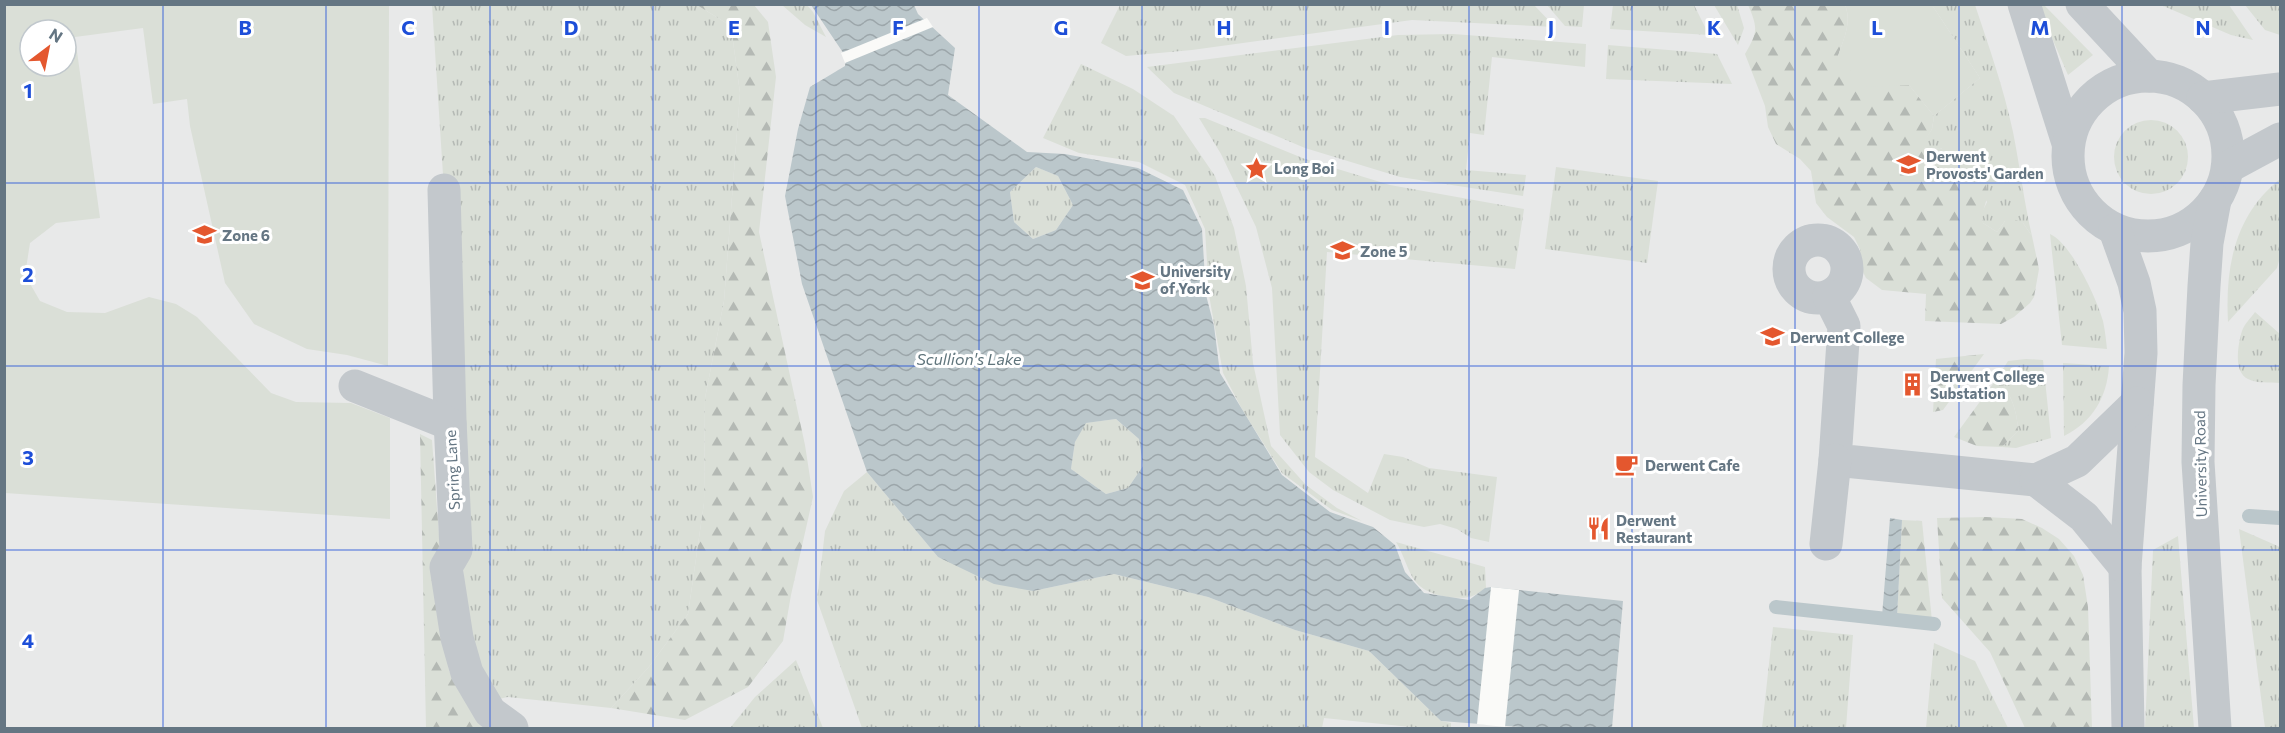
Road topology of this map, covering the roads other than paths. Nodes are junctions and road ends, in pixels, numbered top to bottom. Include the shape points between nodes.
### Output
1 (2024, 4) edge
2 (2082, 4) edge
3 (2149, 76) junction
4 (2280, 90) edge
5 (2203, 98) junction
6 (2280, 139) edge
7 (2068, 144) junction
8 (2228, 167) junction
9 (444, 190) dead end
10 (2215, 200) junction
11 (2115, 230) junction
12 (1829, 296) dead end
13 (355, 386) dead end
14 (2137, 403) junction
15 (450, 424) junction
16 (1835, 460) junction
17 (2036, 480) junction
18 (1826, 544) dead end
19 (2125, 567) junction
20 (512, 729) edge
21 (2128, 729) edge
22 (2215, 729) edge

1 - 7 street
2 - 3 street
3 - 5 street via 2169,78
3 - 7 street via 2111,84 2083,108
4 - 5 street
5 - 8 street via 2224,129
6 - 8 street
7 - 11 street via 2067,166 2073,188 2098,220
8 - 10 street
9 - 15 street, Spring Lane
10 - 11 street via 2188,226 2152,237
10 - 22 street, University Road via 2204,286 2198,462
11 - 14 street via 2140,311
12 - 16 street via 1844,326
13 - 15 street
14 - 17 street via 2077,461
14 - 19 street
15 - 20 street, Spring Lane via 456,550 446,567 457,638 467,673 490,712
16 - 17 street
16 - 18 street
17 - 19 street via 2084,517
19 - 21 street

